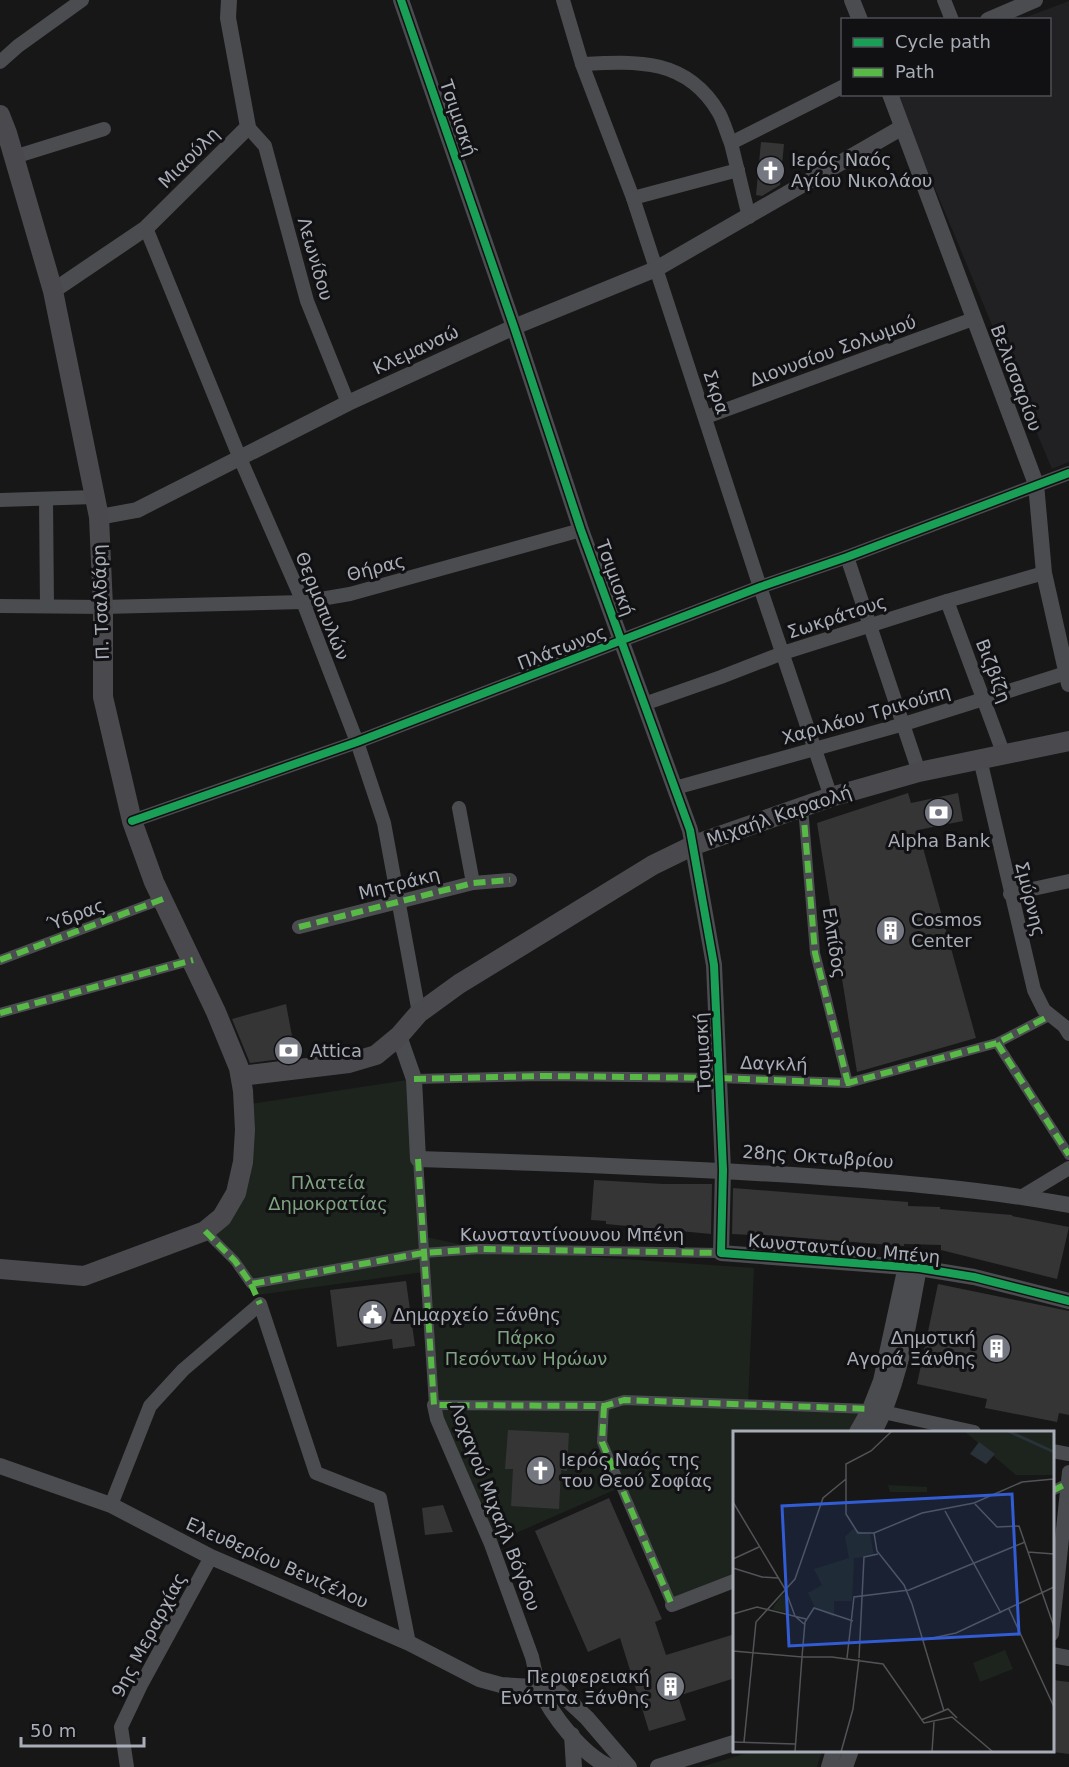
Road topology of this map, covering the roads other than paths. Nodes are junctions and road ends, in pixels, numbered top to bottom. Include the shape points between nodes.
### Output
1 (82, 0) edge
2 (229, 0) edge
3 (401, 0) edge
4 (563, 0) edge
5 (852, 0) edge
6 (944, 0) edge
7 (1035, 0) edge
8 (859, 18) edge
9 (951, 18) edge
10 (993, 18) edge
11 (0, 62) edge
12 (582, 63) junction
13 (841, 88) edge
14 (891, 96) edge
15 (0, 115) edge
16 (248, 127) junction
17 (901, 128) junction
18 (104, 129) dead end
19 (731, 143) junction
20 (14, 157) junction
21 (738, 170) junction
22 (633, 198) junction
23 (749, 217) junction
24 (146, 228) junction
25 (656, 269) junction
26 (53, 291) junction
27 (973, 319) junction
28 (514, 327) junction
29 (348, 403) junction
30 (706, 417) junction
31 (239, 456) junction
32 (1069, 473) edge
33 (1036, 484) junction
34 (95, 497) junction
35 (0, 500) edge
36 (45, 500) junction
37 (99, 517) junction
38 (581, 530) junction
39 (847, 557) junction
40 (1044, 573) junction
41 (760, 587) junction
42 (947, 601) junction
43 (303, 602) junction
44 (0, 606) edge
45 (47, 606) junction
46 (103, 607) junction
47 (870, 625) junction
48 (622, 642) junction
49 (783, 653) junction
50 (1068, 678) edge
51 (984, 698) junction
52 (644, 704) junction
53 (904, 724) junction
54 (1069, 741) edge
55 (357, 742) junction
56 (815, 748) junction
57 (1004, 755) junction
58 (980, 759) junction
59 (919, 772) junction
60 (675, 788) junction
61 (831, 797) junction
62 (803, 807) junction
63 (459, 808) dead end
64 (132, 822) junction
65 (694, 844) junction
66 (510, 880) dead end
67 (1069, 881) edge
68 (473, 883) junction
69 (1010, 894) junction
70 (163, 900) junction
71 (398, 903) junction
72 (299, 927) dead end
73 (0, 960) edge
74 (193, 960) junction
75 (0, 1013) edge
76 (419, 1013) junction
77 (1049, 1016) junction
78 (1069, 1034) edge
79 (399, 1036) junction
80 (997, 1043) junction
81 (241, 1076) junction
82 (720, 1078) junction
83 (414, 1079) junction
84 (848, 1083) junction
85 (1069, 1155) edge
86 (418, 1159) junction
87 (1069, 1168) edge
88 (723, 1170) junction
89 (1021, 1197) junction
90 (1069, 1205) edge
91 (205, 1231) junction
92 (423, 1253) junction
93 (721, 1253) junction
94 (912, 1267) junction
95 (0, 1269) edge
96 (251, 1284) junction
97 (1069, 1300) edge
98 (260, 1304) junction
99 (434, 1405) junction
100 (604, 1406) junction
101 (877, 1411) junction
102 (858, 1431) edge
103 (873, 1431) edge
104 (969, 1431) edge
105 (1054, 1451) edge
106 (1069, 1454) edge
107 (0, 1466) edge
108 (1069, 1472) edge
109 (1068, 1483) edge
110 (1054, 1490) edge
111 (111, 1506) junction
112 (1066, 1541) edge
113 (211, 1557) junction
114 (733, 1582) edge
115 (672, 1605) joint
116 (1054, 1627) edge
117 (409, 1643) junction
118 (1054, 1656) edge
119 (1069, 1658) edge
120 (539, 1688) junction
121 (572, 1735) junction
122 (733, 1744) edge
123 (833, 1752) edge
124 (849, 1752) edge
125 (127, 1767) edge
126 (574, 1767) edge
127 (610, 1767) edge
128 (629, 1767) edge
129 (658, 1767) edge
130 (829, 1767) edge
131 (845, 1767) edge

1 - 11 street
2 - 16 street, Μιαούλη via 228,18
3 - 28 street, Τσιμισκή
4 - 12 street, Σκρα
5 - 8 street
6 - 9 street
7 - 10 street
12 - 19 street via 632,62 660,66 688,78 719,113
12 - 22 street, Σκρα
13 - 19 street
14 - 17 street, Βελισσαρίου
15 - 20 main road, Π. Τσαλδάρη
16 - 24 street, Μιαούλη
16 - 29 street, Λεωνίδου via 265,146 307,302
17 - 23 street, Κλεμανσώ
17 - 27 street, Βελισσαρίου
18 - 20 street
19 - 21 street
20 - 26 main road, Π. Τσαλδάρη
21 - 22 street
21 - 23 street
22 - 25 street, Σκρα
23 - 25 street, Κλεμανσώ
24 - 26 street, Μιαούλη
24 - 31 street, Θερμοπυλών
25 - 28 street, Κλεμανσώ
25 - 30 street, Σκρα
26 - 34 main road, Π. Τσαλδάρη
27 - 30 street, Διονυσίου Σολωμού
27 - 33 street, Βελισσαρίου
28 - 29 street, Κλεμανσώ
28 - 38 street, Τσιμισκή
29 - 31 street, Κλεμανσώ
30 - 41 street, Σκρα
31 - 37 street, Κλεμανσώ via 137,510
31 - 43 street, Θερμοπυλών
32 - 33 street, Πλάτωνος
33 - 39 street, Πλάτωνος
33 - 40 street, Βελισσαρίου
34 - 36 street
34 - 37 main road, Π. Τσαλδάρη
35 - 36 street
36 - 45 street
37 - 46 main road, Π. Τσαλδάρη
38 - 43 street, Θήρας via 350,594
38 - 48 street, Τσιμισκή
39 - 41 street, Πλάτωνος
39 - 47 street
40 - 42 street, Σωκράτους
40 - 50 street, Βελισσαρίου
41 - 48 street, Πλάτωνος
41 - 49 street, Σκρα
42 - 47 street, Σωκράτους
42 - 51 street, Βιζβίζη
43 - 46 street, Θήρας
43 - 55 street, Θερμοπυλών
44 - 45 street, Θήρας
45 - 46 street, Θήρας
46 - 64 main road, Π. Τσαλδάρη via 103,697
47 - 49 street, Σωκράτους
47 - 53 street
48 - 52 street, Τσιμισκή
48 - 55 street, Πλάτωνος
49 - 52 street, Σωκράτους
49 - 56 street, Σκρα
50 - 51 street, Χαριλάου Τρικούπη
51 - 53 street, Χαριλάου Τρικούπη
51 - 57 street, Βιζβίζη
52 - 60 street, Τσιμισκή
53 - 56 street, Χαριλάου Τρικούπη
53 - 59 street
54 - 57 main road, Μιχαήλ Καραολή
55 - 64 street, Πλάτωνος
55 - 71 street, Θερμοπυλών via 384,823
56 - 60 street, Χαριλάου Τρικούπη
56 - 61 street, Σκρα
57 - 58 main road, Μιχαήλ Καραολή
58 - 59 main road, Μιχαήλ Καραολή
58 - 69 street, Σμύρνης
59 - 61 main road, Μιχαήλ Καραολή
60 - 65 street, Τσιμισκή
61 - 62 main road, Μιχαήλ Καραολή
62 - 65 main road, Μιχαήλ Καραολή
62 - 84 street, Ελπίδος via 815,953
63 - 68 street
64 - 70 main road, Π. Τσαλδάρη
65 - 76 main road, Μιχαήλ Καραολή via 622,883
65 - 82 street, Τσιμισκή via 714,965
66 - 68 street, Μητράκη
67 - 69 street
68 - 71 street, Μητράκη
69 - 77 street, Σμύρνης via 1034,990
70 - 73 street, Ύδρας
70 - 74 main road, Π. Τσαλδάρη
71 - 72 street, Μητράκη
71 - 76 street, Θερμοπυλών
74 - 75 street
74 - 81 main road, Π. Τσαλδάρη
76 - 79 main road, Μιχαήλ Καραολή
77 - 78 street, Σμύρνης
77 - 80 street, Δαγκλή
79 - 81 main road, Μιχαήλ Καραολή via 367,1059
79 - 83 street
80 - 84 street, Δαγκλή
80 - 85 street
81 - 91 main road, Π. Τσαλδάρη via 245,1113 243,1162 236,1193 222,1217
82 - 83 street, Δαγκλή
82 - 84 street, Δαγκλή
82 - 88 street, Τσιμισκή
83 - 86 street
86 - 88 street, 28ης Οκτωβρίου
86 - 92 street, Λοχαγού Μιχαήλ Βόγδου
87 - 89 street
88 - 89 street, 28ης Οκτωβρίου via 905,1183
88 - 93 street, Τσιμισκή
89 - 90 street, 28ης Οκτωβρίου
91 - 95 main road via 84,1276
91 - 96 street
92 - 93 street, Κωνσταντίνουνου Μπένη via 480,1249
92 - 96 street, Κωνσταντίνουνου Μπένη
92 - 99 street, Λοχαγού Μιχαήλ Βόγδου
93 - 94 street, Κωνσταντίνου Μπένη
94 - 97 street, Κωνσταντίνου Μπένη
94 - 101 street via 881,1381
96 - 98 street
98 - 111 street via 183,1370 150,1406
98 - 117 street via 316,1473 380,1498
99 - 100 street
99 - 120 street, Λοχαγού Μιχαήλ Βόγδου via 491,1544 532,1657
100 - 101 street via 624,1400
100 - 115 street via 602,1442
101 - 102 street
101 - 103 street
101 - 104 street
105 - 106 street
107 - 111 street, Ελευθερίου Βενιζέλου
108 - 109 street
109 - 110 street
109 - 112 street
111 - 113 street, Ελευθερίου Βενιζέλου
112 - 116 street
113 - 117 street, Ελευθερίου Βενιζέλου
113 - 125 street, 9ης Μεραρχίας via 122,1727
114 - 115 street
117 - 120 street, Ελευθερίου Βενιζέλου via 485,1681
118 - 119 street
120 - 121 street, Λοχαγού Μιχαήλ Βόγδου
120 - 128 street via 559,1692
121 - 126 street
121 - 127 street, Λοχαγού Μιχαήλ Βόγδου
122 - 129 street
123 - 130 street
124 - 131 street

